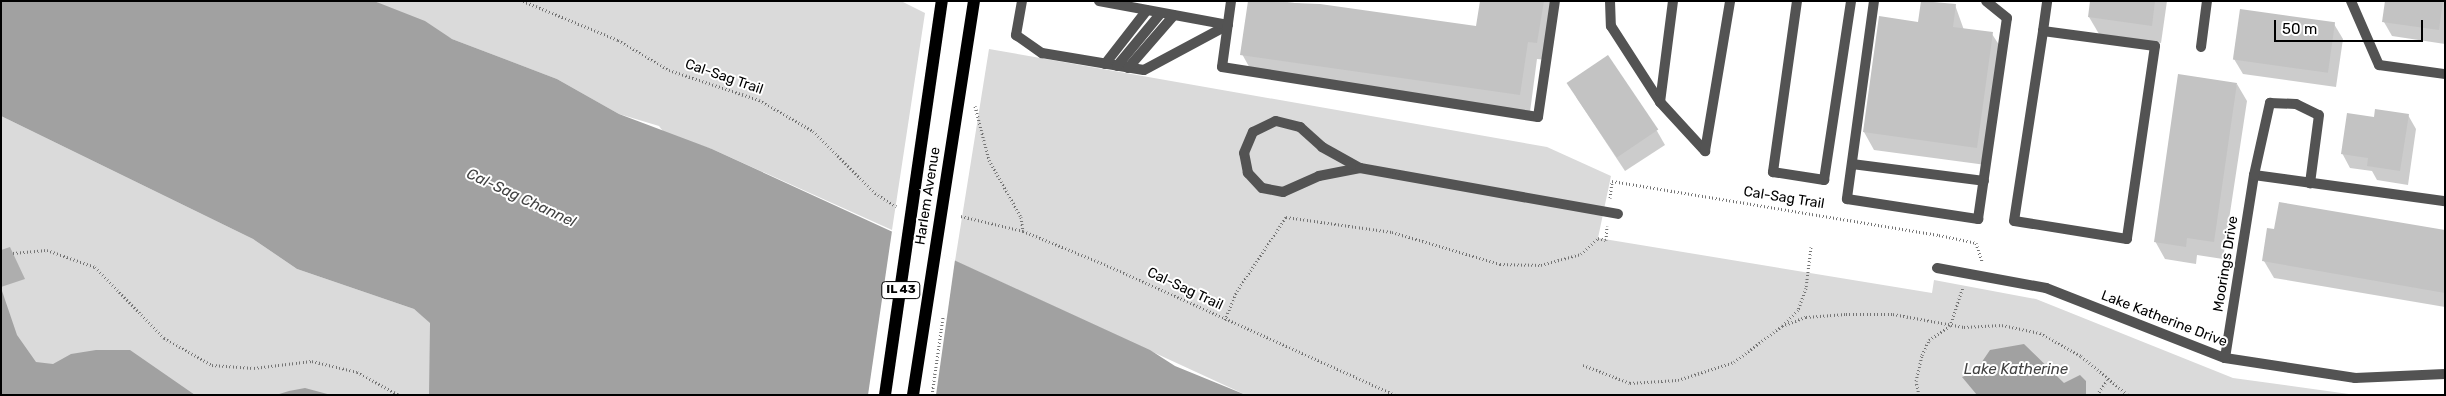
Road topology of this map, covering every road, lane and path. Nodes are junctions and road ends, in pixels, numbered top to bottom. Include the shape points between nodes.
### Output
1 (523, 1) edge
2 (942, 1) edge
3 (974, 1) edge
4 (1022, 1) edge
5 (1099, 1) edge
6 (1231, 1) edge
7 (1555, 1) edge
8 (1610, 1) edge
9 (1673, 1) edge
10 (1730, 1) edge
11 (1797, 1) edge
12 (1851, 1) edge
13 (1874, 1) edge
14 (1986, 1) edge
15 (2047, 1) edge
16 (2207, 1) edge
17 (2351, 1) edge
18 (1147, 10) junction
19 (1161, 12) junction
20 (1174, 15) junction
21 (1228, 25) junction
22 (2043, 31) junction
23 (2201, 46) dead end
24 (1106, 64) junction
25 (1123, 67) junction
26 (2445, 74) edge
27 (1660, 102) junction
28 (975, 106) dead end
29 (1852, 164) junction
30 (1360, 168) junction
31 (2254, 175) junction
32 (1984, 181) junction
33 (2310, 182) junction
34 (2445, 201) edge
35 (897, 206) dead end
36 (1613, 213) junction
37 (961, 216) dead end
38 (1022, 231) junction
39 (1811, 247) dead end
40 (13, 253) dead end
41 (1937, 268) dead end
42 (1966, 273) junction
43 (1986, 276) junction
44 (1225, 320) junction
45 (1782, 326) junction
46 (1950, 326) junction
47 (2225, 358) junction
48 (1583, 365) dead end
49 (2445, 374) edge
50 (2107, 380) junction
51 (399, 395) edge
52 (885, 395) edge
53 (913, 395) edge
54 (1395, 395) edge
55 (1919, 395) edge
56 (2097, 395) edge
57 (2128, 395) edge

1 - 35 path, Cal-Sag Trail via 618,40 669,70 759,100 813,131 875,193
2 - 52 main road, Harlem Avenue / IL 43
3 - 53 main road, Harlem Avenue / IL 43
4 - 24 street via 1016,35 1042,53
5 - 18 street
6 - 21 street
7 - 21 street via 1538,117 1222,67
8 - 27 street via 1611,26
9 - 27 street
10 - 27 street via 1705,151
11 - 12 street via 1774,172 1824,180
13 - 29 street
14 - 32 street via 2008,18
15 - 22 street
16 - 23 street
17 - 26 street via 2379,65
18 - 19 street
18 - 24 street
19 - 20 street
19 - 25 street
20 - 21 street
20 - 25 street
21 - 25 street via 1144,70
22 - 22 street via 2014,222 2127,239 2155,46
24 - 25 street
28 - 38 path via 989,160 1022,217
29 - 32 street
29 - 32 street via 1847,199 1978,218
30 - 30 street via 1322,147 1300,127 1276,121 1252,132 1244,153 1248,173 1262,188 1283,192 1319,176
30 - 36 street
31 - 33 street
31 - 33 street, Moorings Drive via 2270,103 2296,104 2319,116
31 - 47 street, Moorings Drive
33 - 34 street
36 - 43 path, Cal-Sag Trail via 1612,181 1939,235 1976,243
36 - 44 path, Cal-Sag Trail via 1606,240 1598,238 1581,254 1541,265 1500,264 1392,232 1286,217 1237,291
37 - 38 path, Cal-Sag Trail
38 - 44 path, Cal-Sag Trail
39 - 45 path via 1806,288 1798,310
40 - 51 path via 47,250 96,267 164,338 212,365 254,368 312,361 357,372
41 - 42 street, Lake Katherine Drive
42 - 43 street, Lake Katherine Drive
42 - 46 path
43 - 47 street, Lake Katherine Drive via 2046,288
44 - 54 path, Cal-Sag Trail
45 - 46 path via 1806,317 1893,314
45 - 48 path via 1734,362 1678,380 1630,383
46 - 50 path via 2002,325 2040,333 2081,356
46 - 55 path via 1929,340 1922,355 1917,374
47 - 49 street, Lake Katherine Drive via 2355,378
50 - 56 path
50 - 57 path

